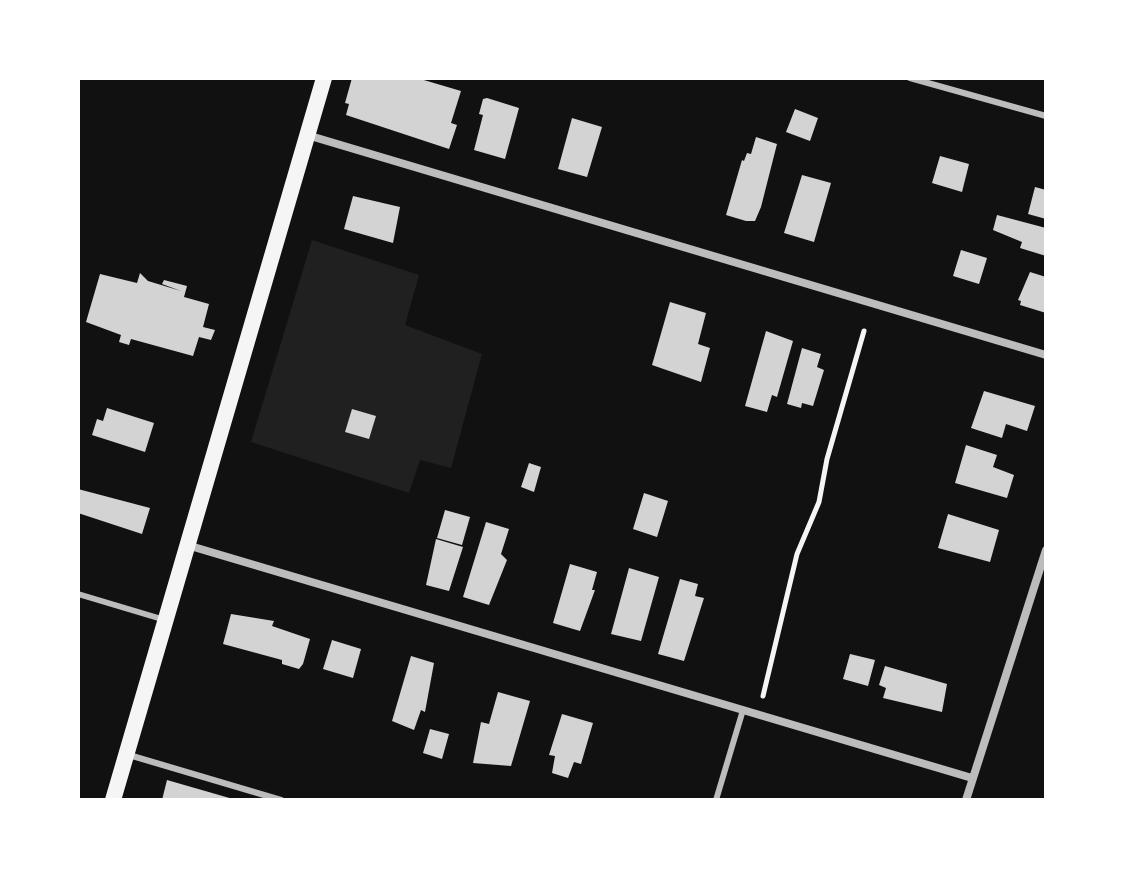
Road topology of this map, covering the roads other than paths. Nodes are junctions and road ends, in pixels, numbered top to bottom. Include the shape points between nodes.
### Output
1 (324, 78) edge
2 (910, 78) edge
3 (1046, 116) edge
4 (306, 134) junction
5 (1046, 355) edge
6 (187, 544) junction
7 (1046, 550) edge
8 (78, 594) edge
9 (165, 620) junction
10 (743, 710) junction
11 (126, 754) junction
12 (972, 778) junction
13 (113, 800) edge
14 (281, 800) edge
15 (716, 800) edge
16 (966, 800) edge

1 - 4 main road
2 - 3 lane
4 - 5 street
4 - 6 main road
6 - 9 main road
6 - 10 street
7 - 12 street
8 - 9 lane
9 - 11 main road
10 - 12 street
10 - 15 lane
11 - 13 main road
11 - 14 lane
12 - 16 street

